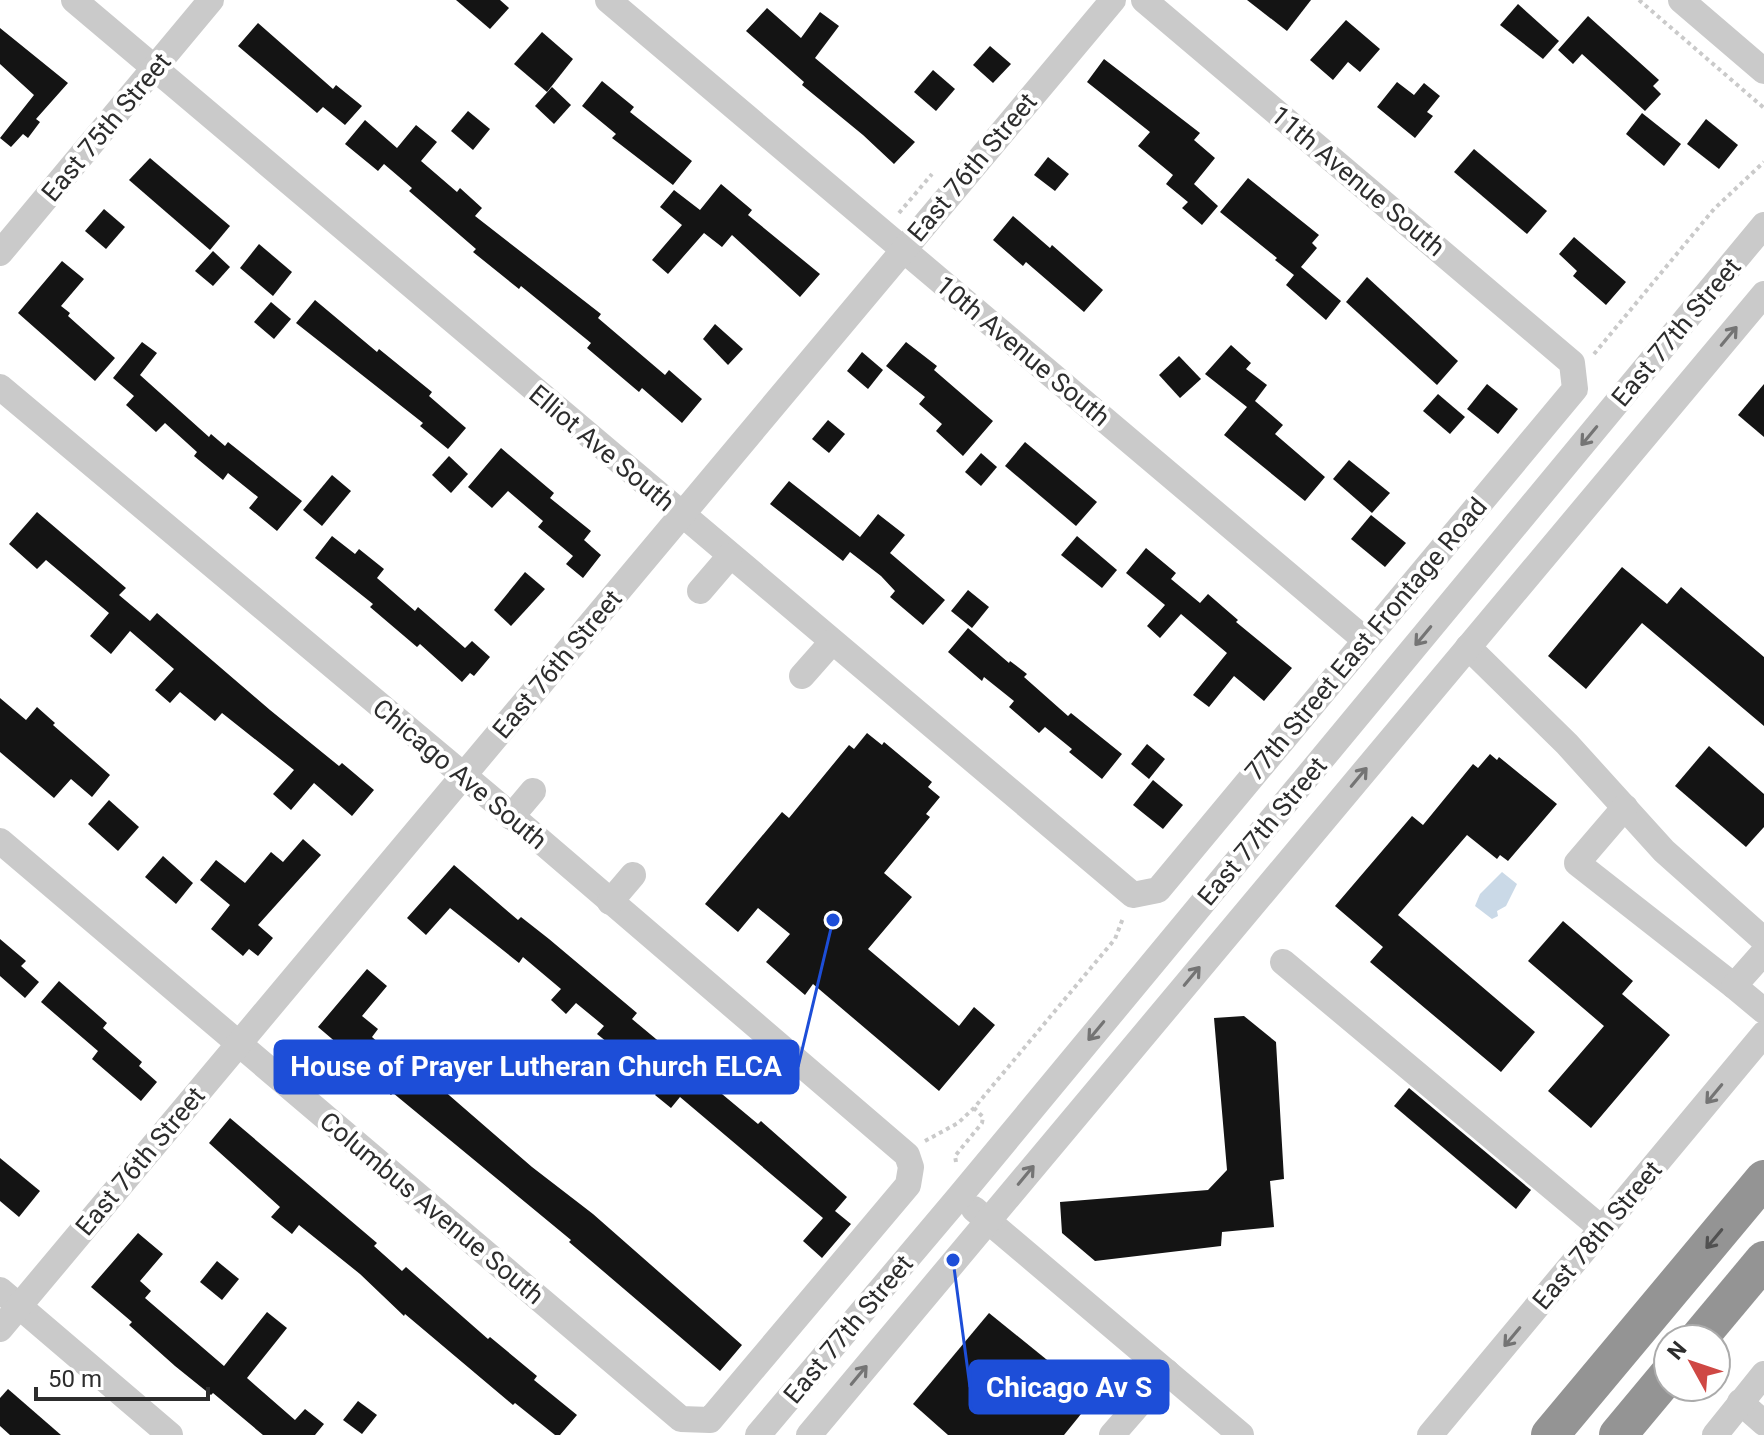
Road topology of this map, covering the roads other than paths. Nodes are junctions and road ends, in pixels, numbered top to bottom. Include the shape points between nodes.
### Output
1 (74, 0) edge
2 (211, 0) edge
3 (608, 0) edge
4 (1113, 0) edge
5 (1144, 0) edge
6 (1681, 0) edge
7 (155, 69) junction
8 (1764, 71) edge
9 (1764, 225) edge
10 (903, 249) junction
11 (0, 253) edge
12 (1764, 294) edge
13 (1572, 363) joint
14 (0, 387) edge
15 (681, 516) junction
16 (730, 556) junction
17 (700, 591) dead end
18 (1364, 639) junction
19 (832, 642) junction
20 (1468, 647) junction
21 (802, 676) dead end
22 (463, 776) junction
23 (533, 791) dead end
24 (1625, 807) junction
25 (511, 817) junction
26 (0, 841) edge
27 (633, 875) dead end
28 (1133, 895) joint
29 (610, 902) junction
30 (1764, 940) edge
31 (1764, 952) edge
32 (1283, 962) dead end
33 (1734, 986) junction
34 (1764, 1011) edge
35 (1764, 1034) edge
36 (238, 1043) junction
37 (1764, 1179) edge
38 (959, 1197) junction
39 (988, 1220) junction
40 (1602, 1229) junction
41 (1764, 1260) edge
42 (9, 1298) edge
43 (1711, 1323) edge
44 (0, 1329) edge
45 (1167, 1372) junction
46 (1764, 1374) edge
47 (1652, 1394) edge
48 (1740, 1402) junction
49 (681, 1419) joint
50 (1764, 1423) edge
51 (170, 1435) edge
52 (758, 1435) edge
53 (809, 1435) edge
54 (1112, 1435) edge
55 (1241, 1435) edge
56 (1430, 1435) edge
57 (1550, 1435) edge
58 (1618, 1435) edge
59 (1715, 1435) edge

1 - 7 street, Elliot Ave South
2 - 7 street, East 75th Street
3 - 10 street, 10th Avenue South
4 - 10 street, East 76th Street
5 - 13 street, 11th Avenue South
6 - 8 street
7 - 11 street, East 75th Street
7 - 15 street, Elliot Ave South
9 -> 38 street, East 77th Street
10 - 15 street, East 76th Street
10 - 18 street, 10th Avenue South
20 -> 12 street, East 77th Street
13 - 18 street, 77th Street East Frontage Road via 1575,389
14 - 22 street, Chicago Ave South
15 - 16 street, Elliot Ave South
15 - 22 street, East 76th Street
16 - 17 street
16 - 19 street, Elliot Ave South
18 - 28 street, 77th Street East Frontage Road via 1158,890
19 - 21 street
19 - 28 street, Elliot Ave South
20 - 24 street
39 -> 20 street, East 77th Street
22 - 25 street, Chicago Ave South
22 - 36 street, East 76th Street
23 - 25 street
24 - 30 street via 1664,851
24 - 33 street via 1577,863
25 - 29 street, Chicago Ave South
26 - 36 street, Columbus Avenue South
27 - 29 street
29 - 49 street, Chicago Ave South via 909,1161 908,1185 710,1420
31 - 33 street
32 - 40 street
33 - 34 street
35 -> 40 street, East 78th Street
36 - 42 street, East 76th Street
36 - 49 street, Columbus Avenue South
37 -> 57 highway
38 - 39 street
38 - 52 street, East 77th Street
39 - 45 street
53 -> 39 street, East 77th Street
40 -> 56 street, East 78th Street
41 - 43 highway
42 - 44 street, East 76th Street
42 - 51 street
45 - 54 street
45 - 55 street
46 - 48 street
47 - 58 highway
48 - 50 street
48 - 59 street

